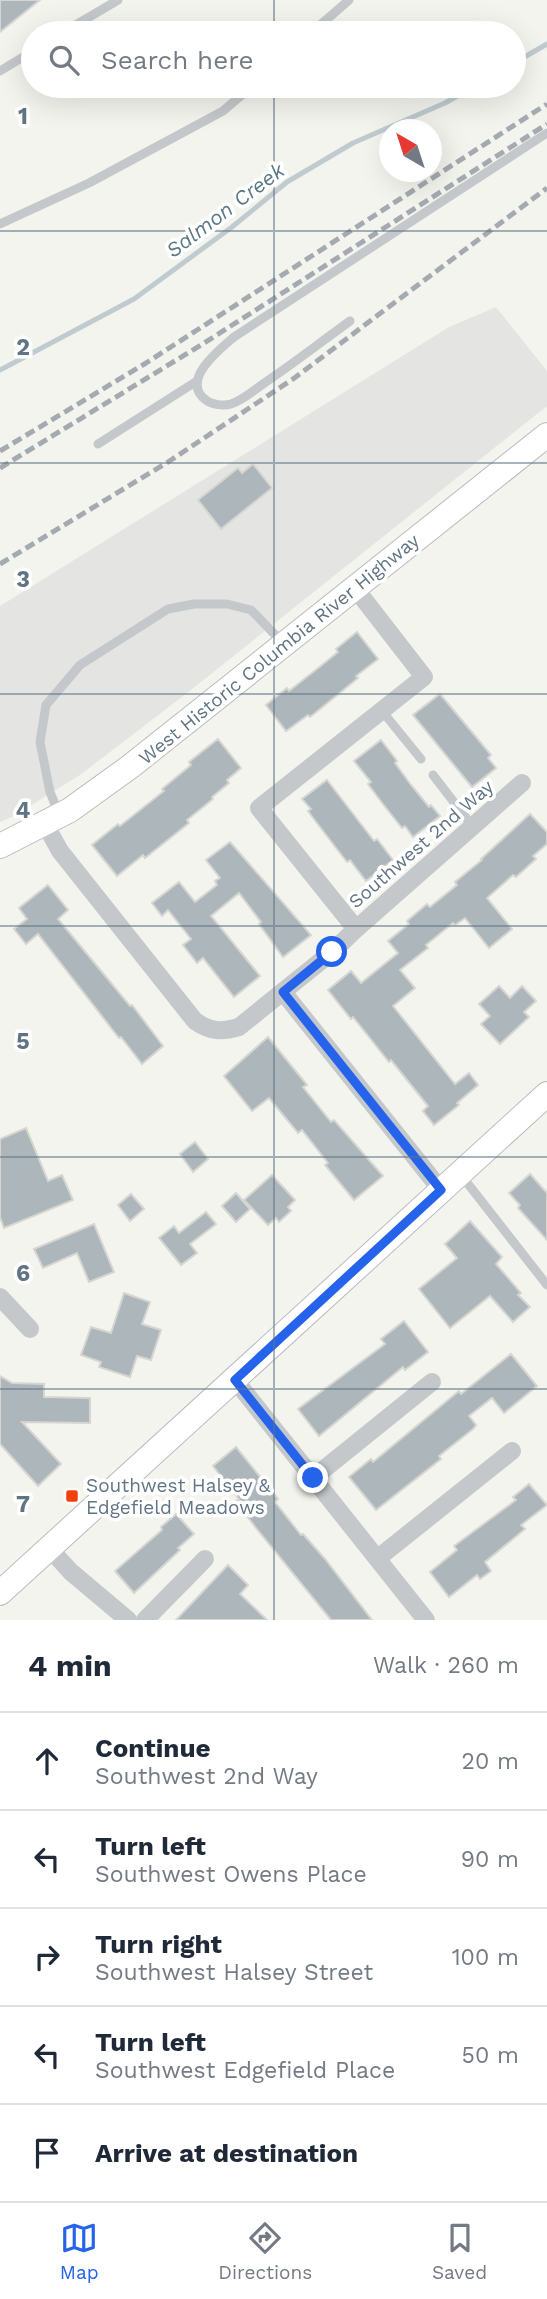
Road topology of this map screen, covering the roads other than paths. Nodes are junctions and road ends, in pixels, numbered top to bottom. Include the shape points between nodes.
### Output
1 (118, 0) edge
2 (349, 0) edge
3 (82, 21) edge
4 (325, 21) edge
5 (21, 58) edge
6 (0, 71) edge
7 (238, 98) edge
8 (547, 133) edge
9 (0, 224) edge
10 (350, 321) dead end
11 (197, 381) junction
12 (547, 435) edge
13 (98, 443) dead end
14 (355, 588) junction
15 (285, 645) junction
16 (382, 710) junction
17 (421, 760) dead end
18 (433, 775) dead end
19 (522, 783) dead end
20 (52, 820) junction
21 (473, 827) junction
22 (0, 846) edge
23 (356, 929) junction
24 (283, 992) junction
25 (547, 1094) edge
26 (460, 1173) junction
27 (441, 1190) junction
28 (547, 1284) edge
29 (0, 1297) edge
30 (30, 1329) dead end
31 (235, 1380) junction
32 (432, 1382) dead end
33 (512, 1451) dead end
34 (313, 1478) junction
35 (49, 1548) junction
36 (205, 1559) dead end
37 (378, 1559) junction
38 (0, 1593) edge
39 (128, 1620) edge
40 (145, 1620) edge
41 (426, 1620) edge

1 - 3 lane
2 - 4 lane
5 - 6 lane
7 - 9 lane via 223,111 89,183
8 - 11 lane via 234,337 209,360
10 - 11 lane via 230,404 205,400
11 - 13 lane
12 - 14 street, West Historic Columbia River Highway
14 - 15 street, West Historic Columbia River Highway
14 - 16 street via 424,677
15 - 20 street, West Historic Columbia River Highway via 131,766
15 - 20 lane via 251,610 194,604 168,609 80,665 46,705 40,742
16 - 17 lane
16 - 23 street via 259,808
18 - 21 lane
19 - 21 street, Southwest 2nd Way
20 - 22 street, West Historic Columbia River Highway
20 - 24 street, Southwest 2nd Way via 60,851 195,1021 214,1030 240,1027
21 - 23 street, Southwest 2nd Way
23 - 24 street, Southwest 2nd Way
24 - 27 street
25 - 26 street
26 - 27 street
26 - 28 lane
27 - 31 street
29 - 30 street
31 - 34 street
31 - 35 street
32 - 34 street
33 - 37 street
34 - 37 street
35 - 38 street
35 - 39 street
36 - 40 street
37 - 41 street

